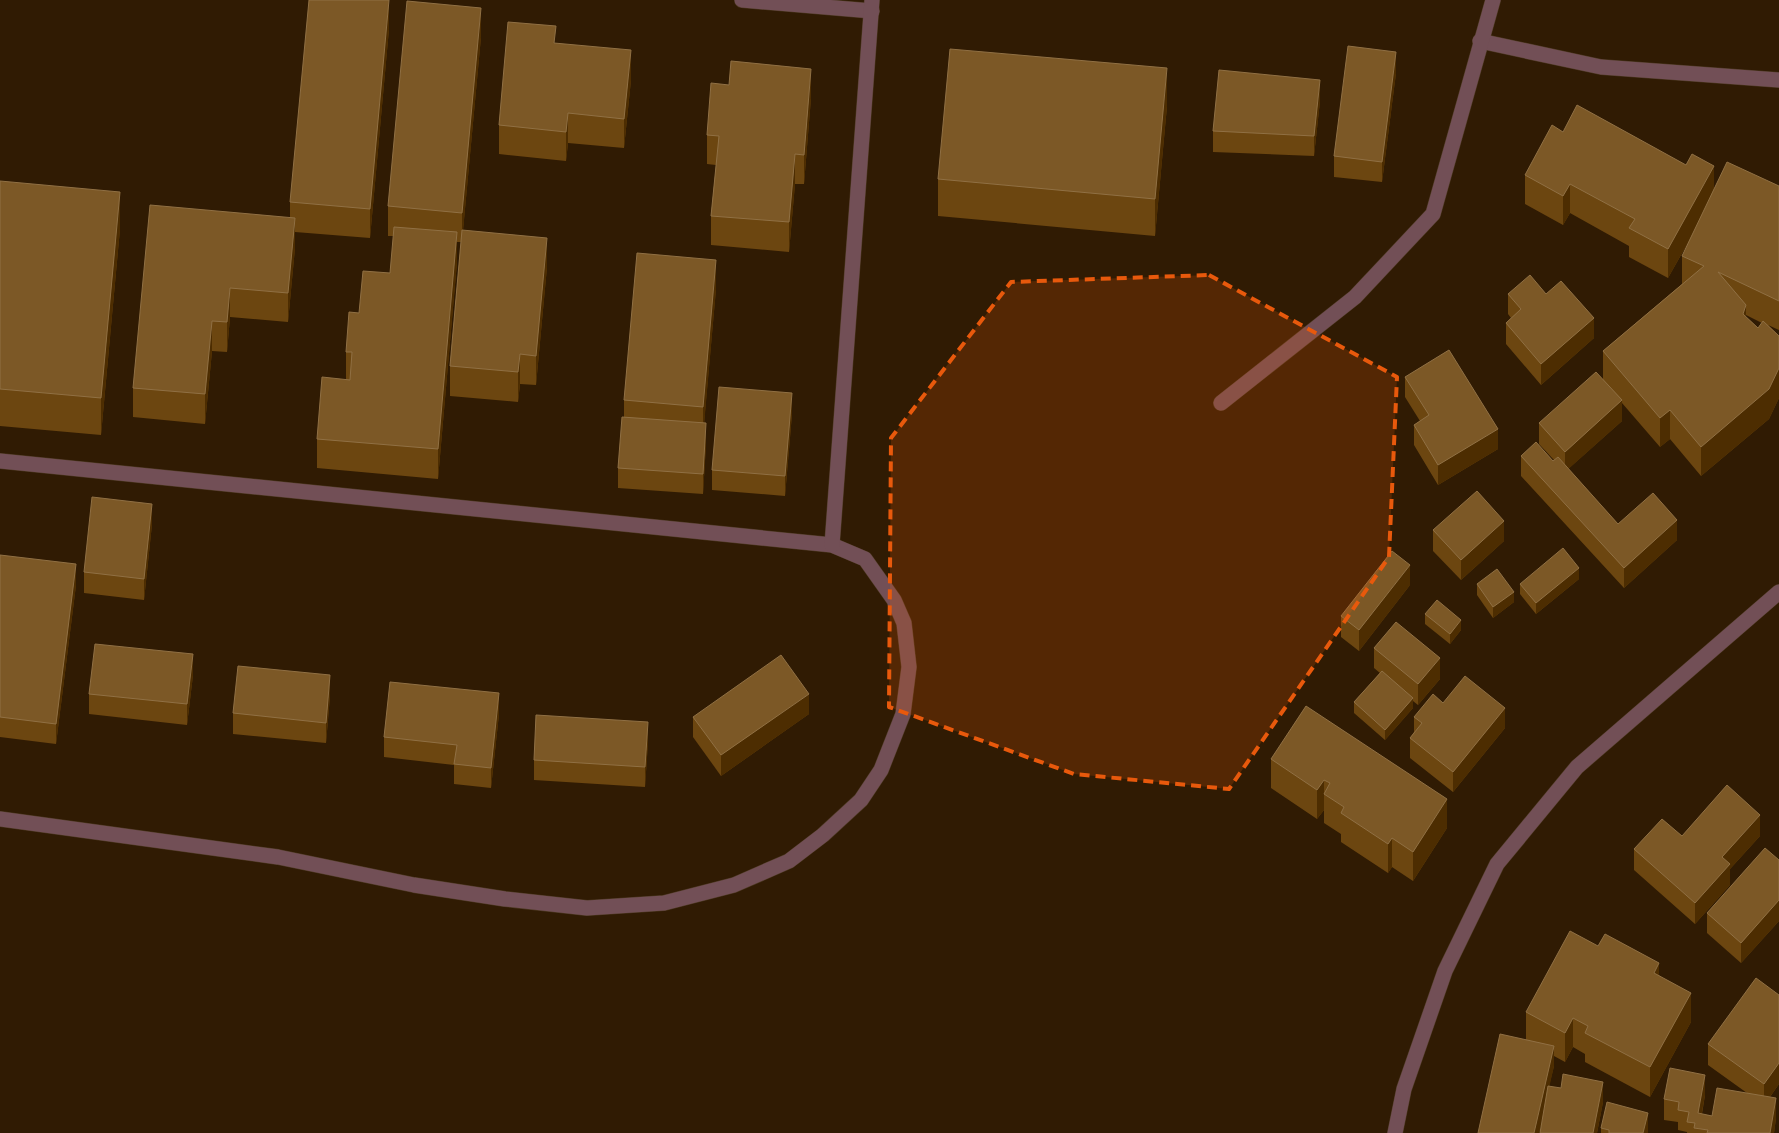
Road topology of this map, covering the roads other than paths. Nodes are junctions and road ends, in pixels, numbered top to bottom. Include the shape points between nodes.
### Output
1 (742, 0) edge
2 (1493, 0) edge
3 (872, 5) edge
4 (1480, 41) junction
5 (1779, 80) edge
6 (1221, 403) dead end
7 (0, 461) edge
8 (832, 545) junction
9 (1779, 592) edge
10 (0, 819) edge
11 (1395, 1133) edge

1 - 3 street
2 - 4 street
3 - 8 street
4 - 5 street via 1601,68
4 - 6 street via 1433,214 1355,297
7 - 8 street
8 - 10 street via 865,559 894,600 904,623 909,667 903,714 881,770 861,800 789,861 734,884 664,903 587,908 414,885 278,857
9 - 11 street via 1577,767 1497,864 1445,971 1404,1090

